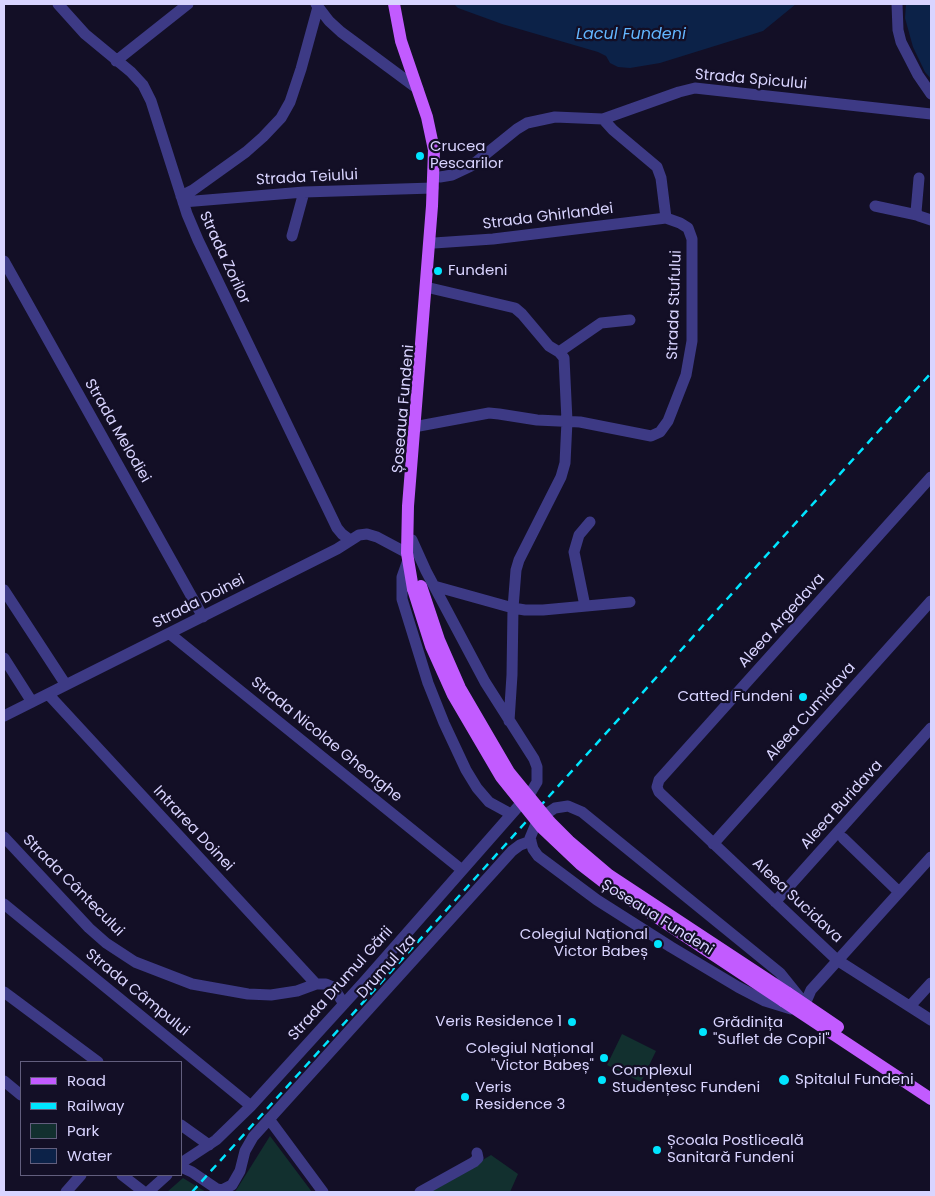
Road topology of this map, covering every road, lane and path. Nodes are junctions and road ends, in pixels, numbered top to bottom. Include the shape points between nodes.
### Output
1 (58, 4) edge
2 (394, 4) edge
3 (400, 4) edge
4 (897, 4) edge
5 (182, 6) edge
6 (317, 6) edge
7 (116, 61) junction
8 (418, 89) junction
9 (931, 94) edge
10 (931, 114) edge
11 (603, 119) junction
12 (919, 178) dead end
13 (436, 183) junction
14 (304, 192) junction
15 (182, 199) junction
16 (875, 206) dead end
17 (917, 215) junction
18 (666, 218) junction
19 (931, 220) edge
20 (292, 236) dead end
21 (434, 243) junction
22 (4, 261) edge
23 (430, 288) junction
24 (630, 320) dead end
25 (559, 352) junction
26 (567, 421) junction
27 (419, 426) junction
28 (931, 477) edge
29 (590, 522) dead end
30 (350, 540) junction
31 (407, 556) junction
32 (423, 587) junction
33 (4, 590) edge
34 (931, 601) edge
35 (630, 602) dead end
36 (585, 606) junction
37 (513, 608) junction
38 (203, 617) junction
39 (170, 634) junction
40 (4, 658) edge
41 (66, 685) junction
42 (48, 694) junction
43 (32, 702) junction
44 (4, 716) edge
45 (509, 721) junction
46 (931, 728) edge
47 (657, 786) joint
48 (511, 814) junction
49 (4, 837) edge
50 (843, 838) dead end
51 (531, 841) junction
52 (713, 844) junction
53 (931, 857) edge
54 (462, 870) junction
55 (899, 892) junction
56 (775, 902) junction
57 (4, 904) edge
58 (837, 960) junction
59 (931, 983) edge
60 (316, 984) junction
61 (4, 992) edge
62 (344, 1004) junction
63 (910, 1006) junction
64 (802, 1008) junction
65 (931, 1020) edge
66 (97, 1061) edge
67 (4, 1081) edge
68 (931, 1090) edge
69 (20, 1094) edge
70 (931, 1099) edge
71 (251, 1106) junction
72 (269, 1119) junction
73 (182, 1126) edge
74 (209, 1145) junction
75 (477, 1153) dead end
76 (182, 1162) edge
77 (182, 1167) edge
78 (80, 1176) edge
79 (123, 1176) edge
80 (166, 1176) edge
81 (66, 1192) edge
82 (146, 1192) edge
83 (323, 1192) edge
84 (420, 1192) edge

1 - 7 street, Strada Zorilor
2 - 8 main road, Șoseaua Fundeni via 401,40
3 - 13 main road, Șoseaua Fundeni via 406,38 436,128 439,148
4 - 9 street via 901,42
5 - 7 street
6 - 8 street via 341,32
6 - 15 street via 301,69 281,118 246,152
7 - 15 street, Strada Zorilor via 138,79 147,93
8 - 13 main road, Șoseaua Fundeni via 432,137
10 - 11 street, Strada Spicului via 695,88
11 - 13 street, Strada Spicului via 555,117 527,123 470,166
11 - 18 street via 657,167
12 - 17 street
13 - 14 street, Strada Teiului
13 - 21 main road, Șoseaua Fundeni
13 - 31 main road, Șoseaua Fundeni via 409,485
14 - 15 street, Strada Teiului
14 - 20 street
15 - 30 street, Strada Zorilor via 203,252 338,528
16 - 17 street
17 - 19 street
18 - 21 street, Strada Ghirlandei
18 - 26 street, Strada Stufului via 684,224 692,239 690,359 668,421 660,432 651,436
21 - 23 main road, Șoseaua Fundeni
22 - 38 street, Strada Melodiei
23 - 25 street via 514,308 548,346
23 - 27 main road, Șoseaua Fundeni
24 - 25 street via 602,323
25 - 26 street via 565,365
26 - 27 street via 489,413
26 - 37 street via 564,471 519,560
27 - 32 main road, Șoseaua Fundeni via 412,540
28 - 47 street, Aleea Argedava
29 - 36 street via 579,535 574,552
30 - 31 street, Strada Doinei via 362,534 372,535 388,541
30 - 38 street, Strada Doinei
31 - 32 main road, Șoseaua Fundeni
31 - 48 street, Șoseaua Fundeni via 402,577 402,599 440,715 477,788 489,802
32 - 37 street
32 - 45 street, Șoseaua Fundeni
32 - 64 main road, Șoseaua Fundeni, bridge via 439,640 460,688 509,772 550,822 609,875
33 - 41 street
34 - 52 street, Aleea Cumidava
35 - 36 street
36 - 37 street via 543,610
37 - 45 street
38 - 39 street, Strada Doinei
39 - 41 street, Strada Doinei
39 - 54 street, Strada Nicolae Gheorghe
40 - 43 street
41 - 42 street, Strada Doinei
42 - 43 street, Strada Doinei
42 - 60 street, Intrarea Doinei
43 - 44 street, Strada Doinei
45 - 48 street, Șoseaua Fundeni via 534,759 538,775 534,787
46 - 56 street, Aleea Buridava
47 - 52 street, Aleea Sucidava via 658,792
48 - 54 street, Strada Drumul Gării
49 - 60 street, Strada Cântecului via 90,928 135,962 192,984 248,994 297,991
50 - 55 street
51 - 64 street, Șoseaua Fundeni via 543,861 634,924 745,990 765,1000
51 - 64 street, Șoseaua Fundeni via 535,826 555,808 568,806 582,812 780,973
51 - 72 street, Drumul Iza via 512,850
52 - 56 street, Aleea Sucidava
53 - 55 street
54 - 62 street, Strada Drumul Gării
55 - 58 street
56 - 58 street, Aleea Sucidava
57 - 71 street, Strada Câmpului
58 - 63 street, Aleea Sucidava
58 - 64 street via 812,990
59 - 63 street
60 - 62 street via 333,987
61 - 66 street
62 - 71 street, Strada Drumul Gării
63 - 65 street, Aleea Sucidava
64 - 68 main road, Șoseaua Fundeni
64 - 70 main road, Șoseaua Fundeni
67 - 69 street
71 - 74 street, Strada Drumul Gării
72 - 77 street, Drumul Iza via 250,1143 236,1180 227,1189 217,1189
72 - 83 street
73 - 74 street
74 - 76 street, Strada Drumul Gării
75 - 84 street via 478,1158 474,1162
78 - 81 street
79 - 82 street
80 - 82 street

